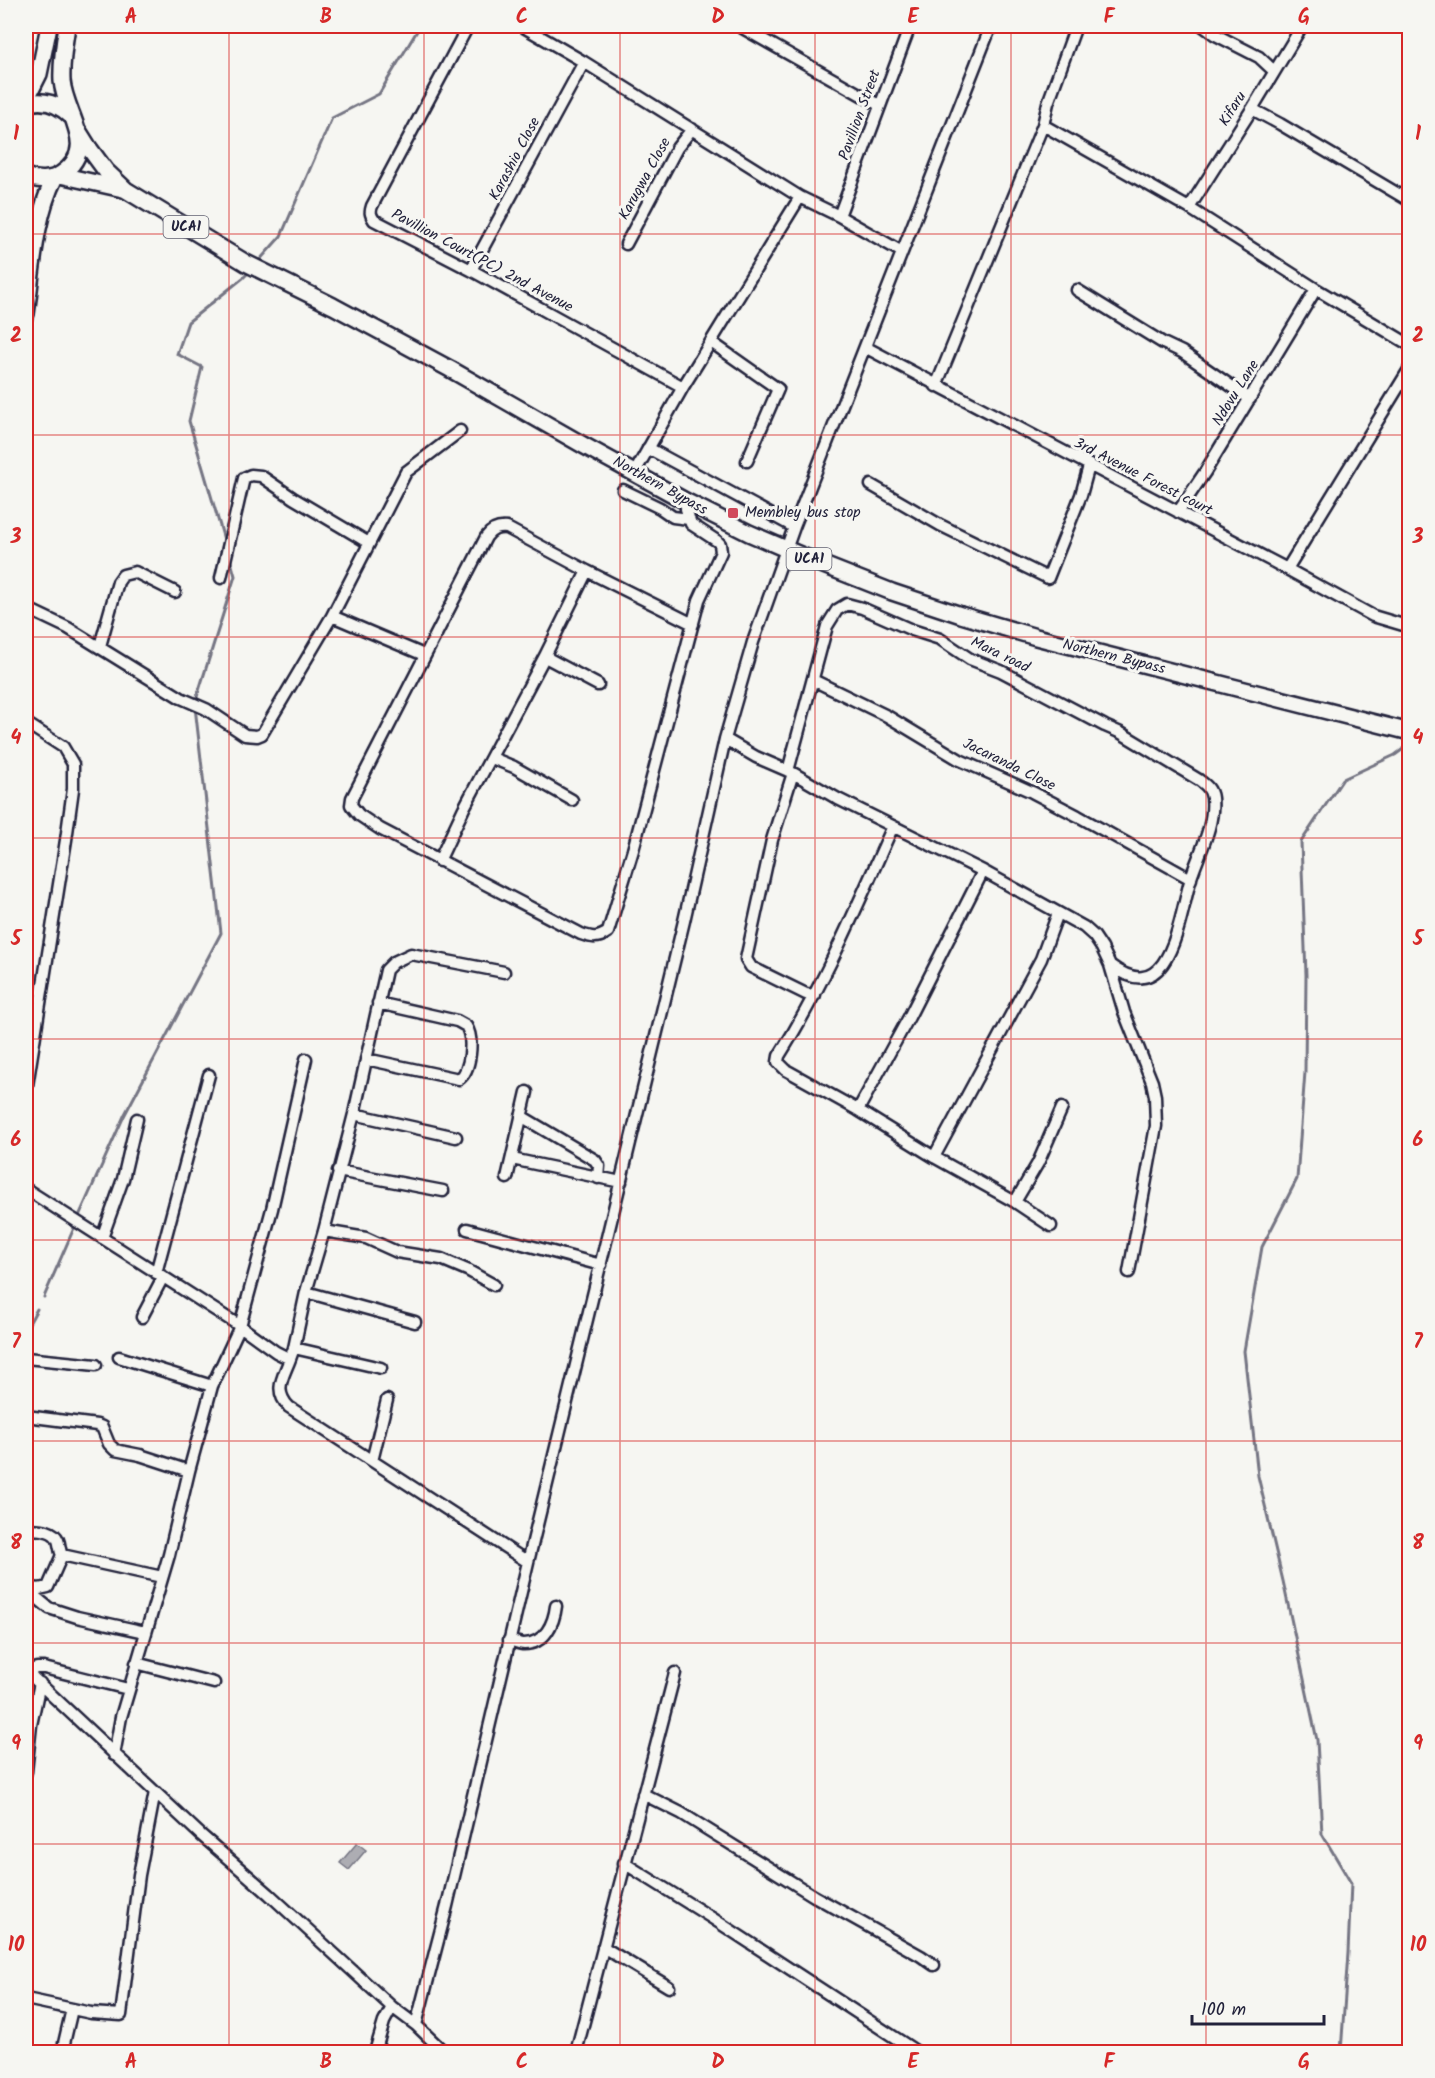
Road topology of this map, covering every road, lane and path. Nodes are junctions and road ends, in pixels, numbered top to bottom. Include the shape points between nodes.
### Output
1 (49, 26) edge
2 (67, 26) edge
3 (468, 26) edge
4 (522, 26) edge
5 (739, 26) edge
6 (910, 26) edge
7 (991, 26) edge
8 (1077, 26) edge
9 (1203, 26) edge
10 (1302, 26) edge
11 (584, 62) junction
12 (1274, 71) junction
13 (26, 102) edge
14 (879, 105) junction
15 (1252, 109) junction
16 (72, 117) junction
17 (1043, 125) junction
18 (692, 129) junction
19 (79, 132) junction
20 (26, 176) edge
21 (58, 176) junction
22 (126, 190) junction
23 (800, 196) junction
24 (1410, 201) edge
25 (1189, 208) junction
26 (839, 216) junction
27 (626, 244) dead end
28 (902, 252) junction
29 (471, 270) junction
30 (1316, 289) junction
31 (1077, 290) dead end
32 (26, 314) edge
33 (711, 342) junction
34 (1410, 345) edge
35 (865, 347) junction
36 (1410, 368) edge
37 (936, 386) junction
38 (683, 387) junction
39 (1250, 399) junction
40 (460, 431) dead end
41 (648, 448) junction
42 (747, 461) dead end
43 (1089, 466) junction
44 (634, 472) junction
45 (871, 485) dead end
46 (623, 490) dead end
47 (689, 503) junction
48 (1178, 512) junction
49 (689, 519) junction
50 (794, 527) junction
51 (369, 543) junction
52 (785, 549) junction
53 (1287, 569) junction
54 (587, 571) junction
55 (221, 578) dead end
56 (175, 592) dead end
57 (26, 608) edge
58 (332, 616) junction
59 (693, 624) junction
60 (1410, 627) edge
61 (100, 646) junction
62 (546, 654) junction
63 (424, 655) junction
64 (813, 680) junction
65 (598, 685) dead end
66 (26, 723) edge
67 (1406, 731) edge
68 (725, 739) junction
69 (492, 758) junction
70 (790, 772) junction
71 (572, 800) dead end
72 (893, 826) junction
73 (439, 861) junction
74 (984, 871) junction
75 (1191, 879) junction
76 (1058, 913) junction
77 (1110, 965) junction
78 (504, 972) dead end
79 (815, 995) junction
80 (378, 1003) junction
81 (306, 1059) dead end
82 (366, 1059) junction
83 (208, 1075) dead end
84 (26, 1092) edge
85 (527, 1092) dead end
86 (1062, 1108) dead end
87 (858, 1110) junction
88 (354, 1114) junction
89 (521, 1116) junction
90 (137, 1119) dead end
91 (456, 1137) dead end
92 (934, 1157) junction
93 (512, 1159) junction
94 (339, 1171) junction
95 (507, 1178) dead end
96 (598, 1178) junction
97 (621, 1182) junction
98 (26, 1189) edge
99 (442, 1191) dead end
100 (1015, 1202) junction
101 (1051, 1226) dead end
102 (467, 1230) dead end
103 (324, 1231) junction
104 (102, 1238) junction
105 (601, 1264) junction
106 (1129, 1272) dead end
107 (159, 1275) junction
108 (494, 1285) dead end
109 (306, 1292) junction
110 (142, 1317) dead end
111 (415, 1322) dead end
112 (240, 1326) junction
113 (292, 1353) junction
114 (119, 1357) dead end
115 (26, 1358) edge
116 (96, 1365) dead end
117 (381, 1368) dead end
118 (212, 1386) junction
119 (387, 1400) dead end
120 (26, 1416) edge
121 (372, 1461) junction
122 (189, 1471) junction
123 (26, 1529) edge
124 (62, 1555) junction
125 (528, 1562) junction
126 (162, 1577) junction
127 (26, 1588) edge
128 (556, 1606) dead end
129 (145, 1632) junction
130 (509, 1640) junction
131 (136, 1663) junction
132 (26, 1671) edge
133 (675, 1673) dead end
134 (40, 1683) junction
135 (213, 1683) dead end
136 (128, 1689) junction
137 (114, 1755) junction
138 (26, 1772) edge
139 (155, 1792) junction
140 (643, 1794) junction
141 (624, 1863) junction
142 (603, 1947) junction
143 (934, 1965) dead end
144 (669, 1987) dead end
145 (26, 1999) edge
146 (392, 2007) junction
147 (72, 2009) junction
148 (416, 2025) junction
149 (62, 2052) edge
150 (375, 2052) edge
151 (444, 2052) edge
152 (576, 2052) edge
153 (916, 2052) edge

1 - 13 main road via 39,74
2 - 16 main road via 62,82
3 - 29 street, Pavillion Court(PC) 2nd Avenue via 370,212 374,219
4 - 11 street
5 - 14 street
6 - 14 street, Pavillion Street
7 - 28 street
8 - 17 street
9 - 12 street via 1258,57
10 - 12 street, Kifaru
11 - 18 street
11 - 29 street, Karashio Close
12 - 15 street, Kifaru
13 - 16 main road via 56,104
14 - 26 street, Pavillion Street
15 - 24 street
15 - 25 street, Kifaru
16 - 19 main road
17 - 25 street
17 - 37 street
18 - 23 street
18 - 27 street, Karugwa Close via 677,148
19 - 21 main road via 77,156
19 - 22 main road, UCA1 via 106,171
20 - 21 main road via 44,180
21 - 22 main road, UCA1
21 - 32 main road via 46,194 41,212
22 - 44 main road, Northern Bypass / UCA1 via 246,264 333,306
23 - 26 street
23 - 33 street
25 - 30 street
26 - 28 street
28 - 35 street
29 - 38 street, Pavillion Court(PC) 2nd Avenue
30 - 34 street
30 - 39 street, Ndovu Lane
31 - 39 street via 1182,352
33 - 38 street
33 - 42 street via 778,389
35 - 37 street, 3rd Avenue Forest court
35 - 50 street
36 - 53 street
37 - 43 street, 3rd Avenue Forest court
38 - 41 street
39 - 48 street, Ndovu Lane
40 - 51 street via 406,472
41 - 44 street
41 - 50 street
43 - 45 street via 1048,578 940,525
43 - 48 street, 3rd Avenue Forest court
44 - 47 main road, Northern Bypass / UCA1
46 - 49 street via 673,517
47 - 49 street
47 - 52 main road, Northern Bypass / UCA1
48 - 53 street, 3rd Avenue Forest court
49 - 59 street via 722,548
50 - 52 street
51 - 55 street via 261,476 252,475 244,478
51 - 58 street
52 - 67 main road, Northern Bypass / UCA1 via 961,615
52 - 68 street
53 - 60 street, 3rd Avenue Forest court via 1373,616
54 - 59 street
54 - 62 street
54 - 63 street via 499,527 486,537
56 - 61 street via 135,572 123,575
57 - 61 street
58 - 61 street via 262,734 257,736 245,735
58 - 63 street
59 - 73 street via 608,932 592,938 581,934
62 - 65 street
62 - 69 street
63 - 73 street via 351,806 380,830
64 - 70 street, Mara road
64 - 75 street, Jacaranda Close via 887,716 968,763 1048,800
64 - 75 street, Mara road via 827,626 837,610 847,604 940,639 970,659 1121,733 1210,790 1210,818
66 - 84 street via 63,747 73,764 73,789
68 - 70 street
68 - 97 street
69 - 71 street
69 - 73 street
70 - 72 street
70 - 79 street, Mara road via 746,959 751,967
72 - 74 street
72 - 79 street
74 - 76 street
74 - 87 street
75 - 77 street via 1171,950 1162,966 1138,979 1123,975
76 - 77 street via 1094,936
76 - 92 street via 1041,959
77 - 106 street via 1152,1082 1156,1109
78 - 80 street via 411,954 386,970
79 - 87 street via 778,1062
80 - 82 street
80 - 82 street via 466,1026 471,1037 466,1072 459,1079
81 - 112 street
82 - 88 street
83 - 107 street
85 - 89 street
86 - 100 street via 1038,1163
87 - 92 street
88 - 91 street
88 - 94 street
89 - 93 street
89 - 96 street via 595,1160
90 - 104 street via 123,1179
92 - 100 street
93 - 95 street
93 - 96 street
94 - 99 street
94 - 103 street
96 - 97 street
97 - 105 street
98 - 104 street
100 - 101 street
102 - 105 street
103 - 108 street via 366,1238 397,1252 441,1259
103 - 109 street
104 - 107 street
105 - 125 street
107 - 110 street
107 - 112 street
109 - 111 street
109 - 113 street
112 - 113 street via 276,1352
112 - 118 street
113 - 117 street
113 - 121 street via 279,1391 282,1399
114 - 118 street
115 - 116 street
118 - 122 street
119 - 121 street
120 - 122 street via 97,1425 115,1450
121 - 125 street
122 - 126 street
123 - 124 street via 54,1534
124 - 126 street
124 - 127 street via 48,1587
125 - 130 street
126 - 129 street
127 - 129 street via 48,1608
128 - 130 street via 555,1619 539,1640 525,1644
129 - 131 street
130 - 148 street
131 - 135 street
131 - 136 street
132 - 134 street
132 - 136 street via 44,1668
133 - 140 street
134 - 137 street
134 - 138 street
136 - 137 street
137 - 139 street
139 - 146 street
139 - 147 street via 139,1875 121,2015
140 - 141 street
140 - 143 street
141 - 142 street
141 - 153 street
142 - 144 street
142 - 152 street
145 - 147 street
146 - 148 street
146 - 150 street
147 - 149 street
148 - 151 street

